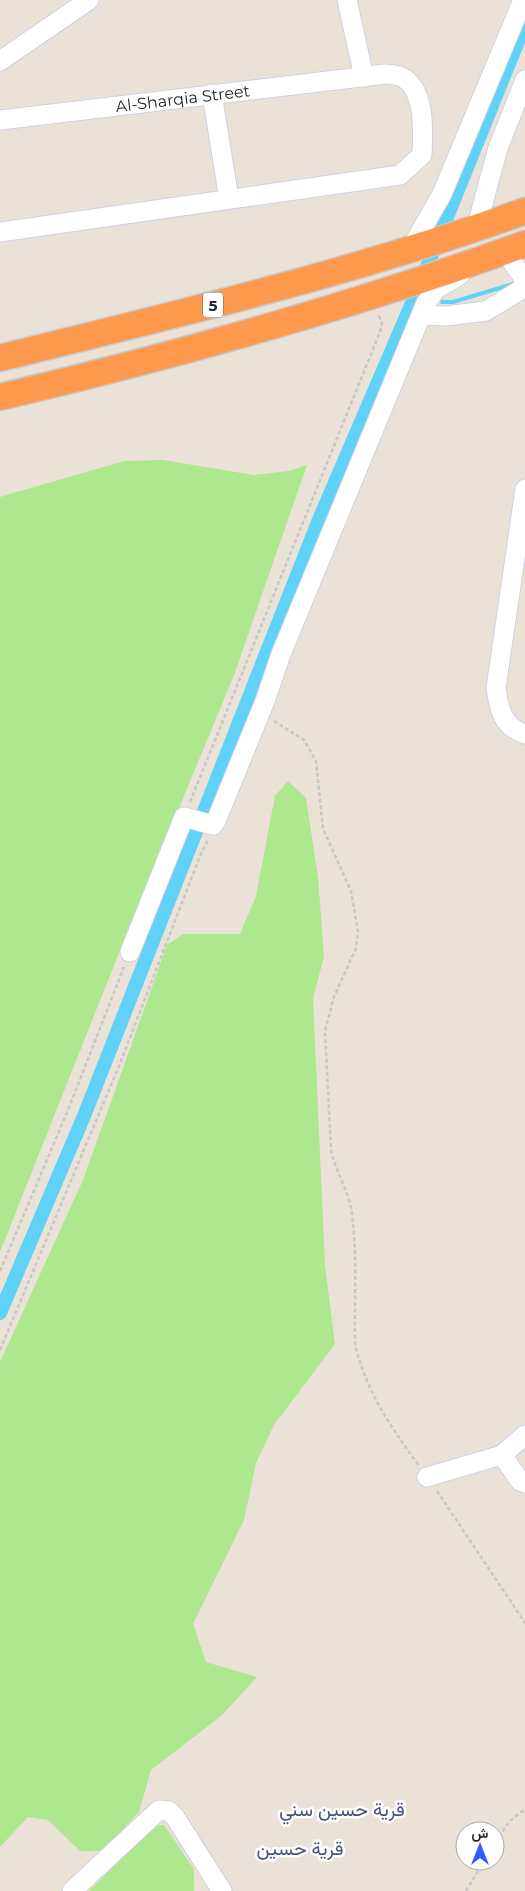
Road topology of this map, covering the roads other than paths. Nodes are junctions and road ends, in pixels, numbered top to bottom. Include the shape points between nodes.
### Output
1 (88, 0) edge
2 (347, 0) edge
3 (523, 0) edge
4 (0, 61) edge
5 (364, 77) junction
6 (525, 80) edge
7 (212, 94) junction
8 (0, 120) edge
9 (229, 199) junction
10 (525, 211) edge
11 (0, 232) edge
12 (468, 232) junction
13 (418, 248) junction
14 (518, 266) edge
15 (195, 309) junction
16 (422, 315) junction
17 (206, 346) junction
18 (0, 358) edge
19 (0, 397) edge
20 (525, 490) edge
21 (525, 734) edge
22 (130, 952) road end
23 (525, 1435) edge
24 (502, 1455) junction
25 (427, 1477) road end
26 (525, 1483) edge
27 (72, 1891) edge
28 (222, 1891) edge

1 - 4 street
2 - 5 street
3 - 13 street
5 - 7 street, Al-Sharqia Street
5 - 9 street, Al-Sharqia Street via 386,74 402,77 414,87 424,121 422,155 400,174
6 - 12 street
7 - 8 street, Al-Sharqia Street
7 - 9 street
9 - 11 street, Al-Sharqia Street
10 - 12 highway, 5
12 - 13 highway, 5
13 - 15 highway, 5
14 - 16 street via 465,273 444,283 431,296
14 - 16 street via 486,311
14 - 17 highway, 5 via 458,267 362,300
15 - 17 highway
15 - 18 highway, 5
16 - 22 street via 285,645 265,701
17 - 19 highway, 5
20 - 21 street via 496,688 498,703 512,730
23 - 24 street
24 - 25 street
24 - 26 street via 520,1481
27 - 28 street via 160,1810 169,1811 175,1817

